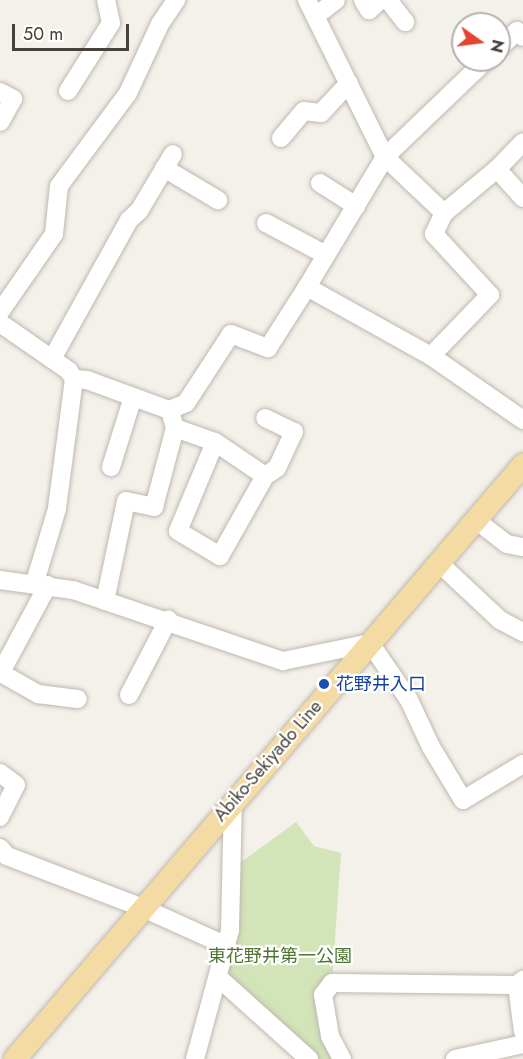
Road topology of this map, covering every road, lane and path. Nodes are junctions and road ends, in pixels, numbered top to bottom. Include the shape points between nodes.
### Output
1 (106, 0) edge
2 (176, 0) edge
3 (336, 0) edge
4 (363, 0) edge
5 (380, 0) edge
6 (388, 0) edge
7 (311, 8) edge
8 (405, 22) dead end
9 (511, 37) edge
10 (523, 37) edge
11 (474, 72) edge
12 (349, 82) junction
13 (68, 91) dead end
14 (0, 92) edge
15 (0, 122) edge
16 (281, 138) dead end
17 (523, 142) edge
18 (385, 157) junction
19 (497, 170) junction
20 (320, 183) dead end
21 (523, 198) edge
22 (218, 200) dead end
23 (356, 206) junction
24 (444, 213) junction
25 (266, 223) dead end
26 (326, 255) junction
27 (307, 287) junction
28 (0, 312) edge
29 (0, 323) edge
30 (431, 356) junction
31 (52, 359) junction
32 (74, 379) junction
33 (133, 398) junction
34 (169, 410) junction
35 (265, 418) dead end
36 (523, 420) edge
37 (175, 428) junction
38 (215, 442) junction
39 (523, 465) edge
40 (111, 467) dead end
41 (264, 476) junction
42 (476, 520) junction
43 (523, 546) edge
44 (438, 562) junction
45 (0, 580) edge
46 (41, 585) junction
47 (105, 601) junction
48 (168, 620) junction
49 (523, 632) edge
50 (370, 643) junction
51 (2, 666) edge
52 (129, 695) dead end
53 (78, 699) dead end
54 (523, 764) edge
55 (0, 773) edge
56 (233, 802) junction
57 (0, 817) edge
58 (0, 848) edge
59 (143, 908) junction
60 (227, 946) junction
61 (220, 979) junction
62 (520, 983) edge
63 (523, 1032) edge
64 (523, 1044) edge
65 (15, 1059) edge
66 (195, 1059) edge
67 (309, 1059) edge
68 (342, 1059) edge
69 (455, 1059) edge

1 - 13 street via 111,23
2 - 28 street via 160,24 128,93 59,186 54,234
3 - 7 street
4 - 5 street via 369,10
6 - 8 street
7 - 12 street
9 - 10 street via 517,31
11 - 18 street
12 - 16 street via 321,113 304,111
12 - 18 street
14 - 15 street via 13,99
17 - 19 street
18 - 23 street
18 - 24 street
19 - 21 street
19 - 24 street
20 - 23 street
22 - 31 street via 168,161 139,211 129,220
23 - 26 street
24 - 30 street via 434,234 490,295
25 - 26 street
26 - 27 street
27 - 30 street
27 - 34 street via 268,348 231,334 186,403
29 - 31 street
30 - 36 street
31 - 32 street
32 - 33 street via 87,380
32 - 46 street via 57,509
33 - 34 street
33 - 40 street
34 - 37 street
35 - 41 street via 294,432 277,468
37 - 38 street
37 - 47 street via 154,507 126,501
38 - 41 street
38 - 41 street via 178,531 220,556
39 - 42 main road, Abiko-Sekiyado Line
42 - 43 street via 507,543
42 - 44 main road, Abiko-Sekiyado Line
44 - 49 street via 500,620
44 - 50 main road, Abiko-Sekiyado Line
45 - 46 street
46 - 47 street
46 - 51 street
47 - 48 street
48 - 50 street via 283,661
48 - 52 street
50 - 54 street via 409,700 463,800
50 - 56 main road, Abiko-Sekiyado Line
51 - 53 street via 38,694
55 - 57 street via 16,784
56 - 59 main road, Abiko-Sekiyado Line
56 - 60 street
58 - 59 street via 7,856
59 - 60 street
59 - 65 main road, Abiko-Sekiyado Line
60 - 61 street
61 - 66 street
61 - 67 street
62 - 63 street
62 - 68 street via 332,983 323,995 330,1036
64 - 69 street

